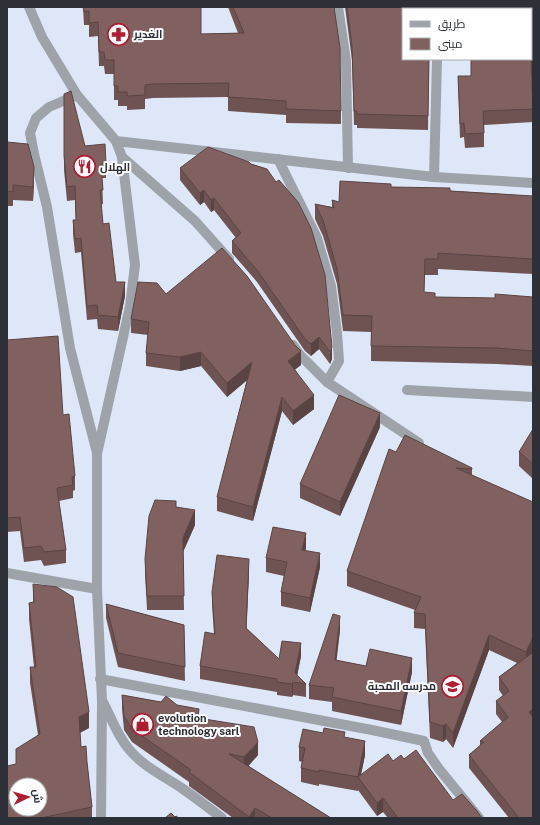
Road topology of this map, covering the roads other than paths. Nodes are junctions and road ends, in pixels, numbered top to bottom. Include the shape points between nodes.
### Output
1 (29, 7) edge
2 (338, 7) edge
3 (437, 60) edge
4 (77, 95) junction
5 (116, 141) junction
6 (122, 157) junction
7 (278, 159) junction
8 (348, 168) junction
9 (434, 177) junction
10 (533, 183) edge
11 (234, 264) edge
12 (287, 336) edge
13 (327, 382) junction
14 (407, 390) dead end
15 (533, 397) edge
16 (427, 448) edge
17 (97, 454) junction
18 (7, 572) edge
19 (97, 589) junction
20 (100, 679) junction
21 (102, 701) junction
22 (101, 818) edge
23 (222, 818) edge
24 (479, 818) edge

1 - 4 street via 42,37
2 - 8 street via 346,61
3 - 9 street
4 - 5 street
4 - 17 street via 49,107 36,118 30,133 47,207 70,348
5 - 6 street
5 - 7 street
6 - 11 street via 195,221
6 - 17 street via 135,265 130,306
7 - 8 street
7 - 13 street via 317,238 331,286 339,361
8 - 9 street
9 - 10 street
12 - 13 street via 300,355
13 - 16 street
14 - 15 street
17 - 19 street
18 - 19 street
19 - 20 street
20 - 21 street
20 - 24 street via 424,741 428,753 439,769
21 - 22 street
21 - 23 street via 128,748 144,764

